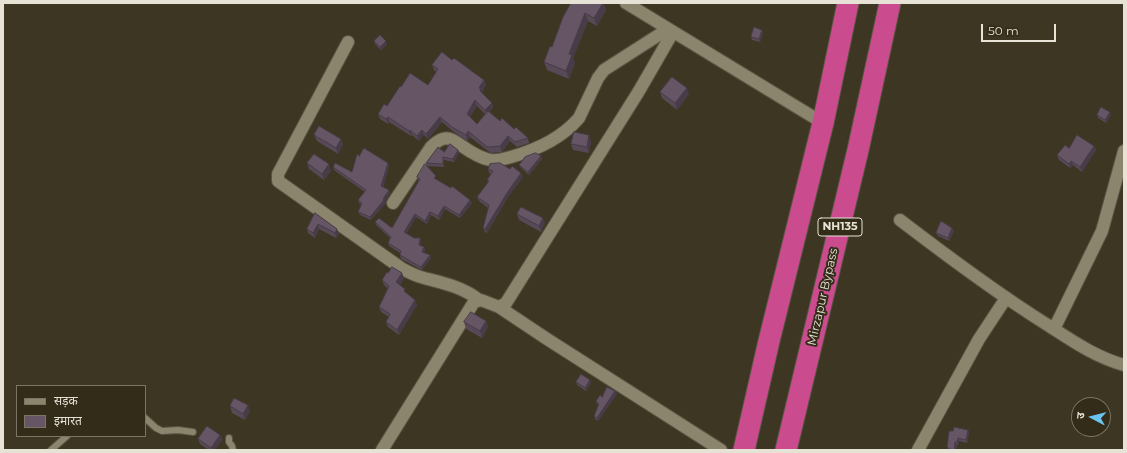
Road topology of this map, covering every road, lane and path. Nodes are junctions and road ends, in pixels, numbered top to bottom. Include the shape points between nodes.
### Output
1 (626, 3) edge
2 (848, 3) edge
3 (890, 3) edge
4 (671, 30) junction
5 (348, 42) dead end
6 (823, 122) junction
7 (1124, 151) edge
8 (393, 203) dead end
9 (900, 220) dead end
10 (1006, 298) junction
11 (479, 300) junction
12 (500, 307) junction
13 (1054, 329) junction
14 (1124, 365) edge
15 (146, 419) edge
16 (193, 432) dead end
17 (66, 437) edge
18 (229, 438) dead end
19 (51, 450) edge
20 (233, 450) edge
21 (382, 450) edge
22 (721, 450) edge
23 (744, 450) edge
24 (786, 450) edge
25 (918, 450) edge

1 - 4 street
2 - 6 highway, NH135
3 - 24 highway, Mirzapur Bypass / NH135 via 858,150
4 - 6 street
4 - 8 street via 604,70 579,118 552,141 530,152 493,160 482,157 451,138 444,138 431,147
4 - 12 street via 635,98 506,303
5 - 11 street via 278,174 278,182 401,268 461,289
6 - 23 highway, NH135
7 - 13 street via 1102,231
9 - 10 street
10 - 13 street
10 - 25 street via 979,339
11 - 12 street
11 - 21 street via 474,302
12 - 22 street
13 - 14 street via 1099,356
15 - 16 lane via 162,431
17 - 19 lane
18 - 20 lane

